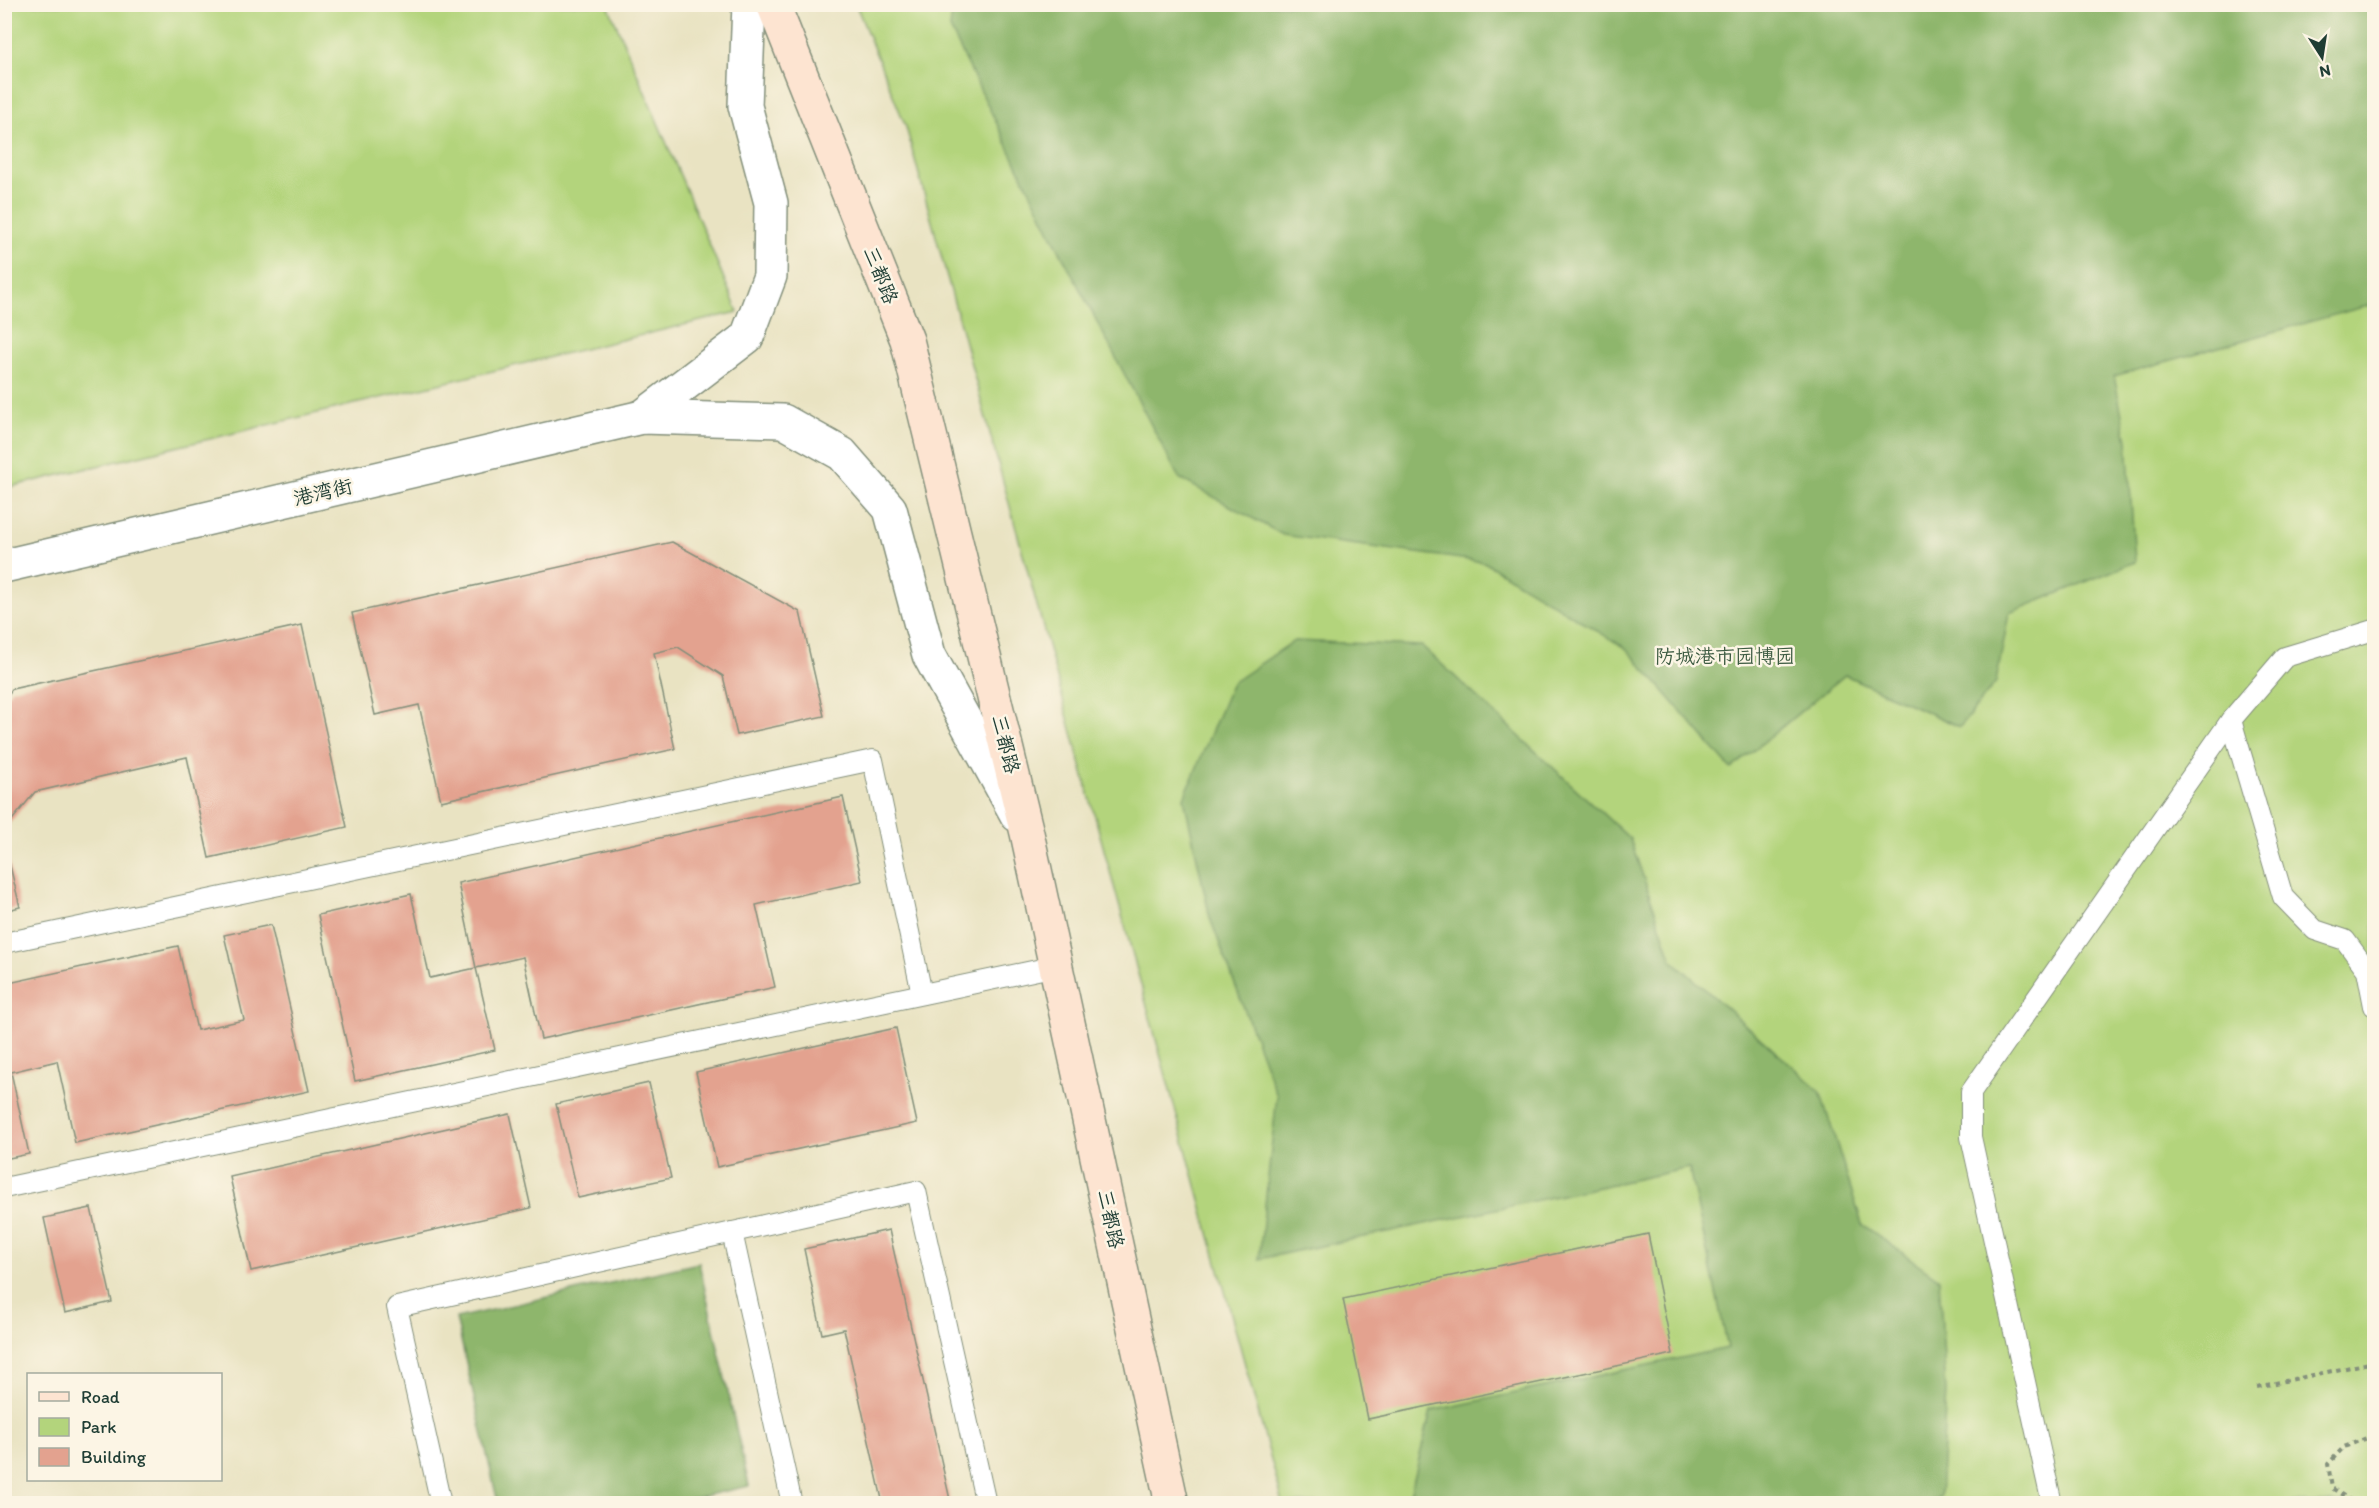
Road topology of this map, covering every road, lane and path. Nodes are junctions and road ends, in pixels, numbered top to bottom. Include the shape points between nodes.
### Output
1 (749, 4) edge
2 (773, 4) edge
3 (642, 417) junction
4 (4, 566) edge
5 (2374, 630) edge
6 (2231, 720) junction
7 (1027, 833) junction
8 (4, 943) edge
9 (1056, 966) junction
10 (922, 994) junction
11 (2374, 1006) edge
12 (4, 1188) edge
13 (732, 1232) junction
14 (2374, 1362) edge
15 (2257, 1387) dead end
16 (2374, 1435) edge
17 (2374, 1502) edge
18 (441, 1503) edge
19 (792, 1503) edge
20 (986, 1503) edge
21 (1172, 1503) edge
22 (2052, 1503) edge

1 - 3 street via 745,106 771,203 770,276 747,337
2 - 7 main road, 三都路 via 908,340
3 - 4 street, 港湾街
3 - 7 street via 783,421 842,454 890,509 929,655
5 - 6 lane via 2285,657
6 - 11 lane via 2283,897 2315,930 2345,940 2367,970
6 - 22 lane via 1971,1092 1971,1137
7 - 9 main road, 三都路
8 - 10 lane via 873,760
9 - 10 lane
9 - 21 main road, 三都路
10 - 12 lane
13 - 18 lane via 397,1307
13 - 19 lane
13 - 20 lane via 916,1191
14 - 15 path
16 - 17 path via 2344,1447 2328,1464 2332,1488 2353,1502

